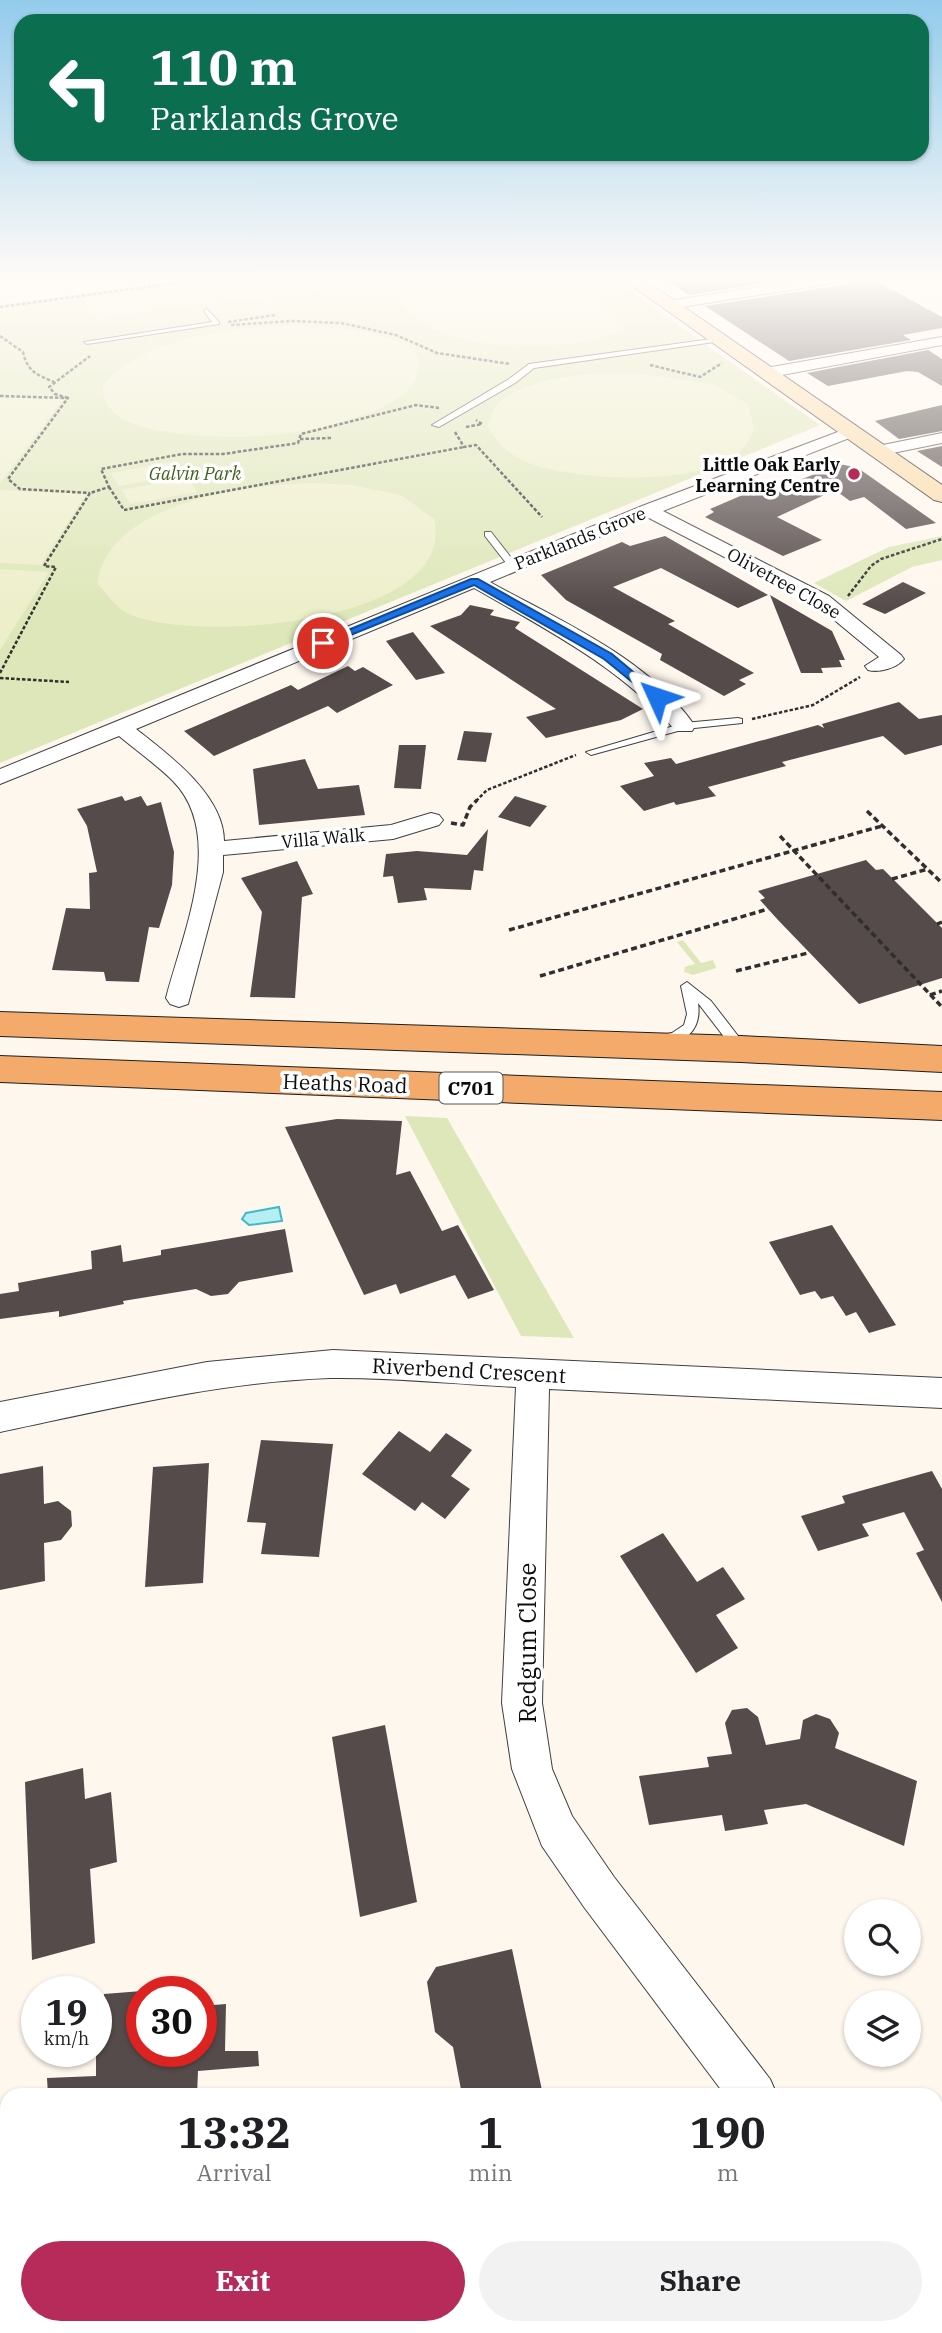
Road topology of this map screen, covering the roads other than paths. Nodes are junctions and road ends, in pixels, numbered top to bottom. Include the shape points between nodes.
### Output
1 (496, 389) edge
2 (789, 389) edge
3 (436, 425) dead end
4 (850, 432) junction
5 (942, 438) edge
6 (878, 451) junction
7 (942, 495) edge
8 (648, 510) junction
9 (488, 534) dead end
10 (513, 566) junction
11 (475, 581) junction
12 (875, 666) road end
13 (738, 721) road end
14 (120, 726) junction
15 (684, 726) junction
16 (591, 752) road end
17 (0, 777) edge
18 (431, 820) road end
19 (213, 849) junction
20 (179, 999) dead end
21 (0, 1024) edge
22 (491, 1041) junction
23 (741, 1049) junction
24 (942, 1059) edge
25 (0, 1069) edge
26 (942, 1106) edge
27 (533, 1373) junction
28 (942, 1393) edge
29 (0, 1417) edge
30 (749, 2088) edge

1 - 3 lane
2 - 4 street
4 - 6 street
4 - 8 street, Parklands Grove
5 - 6 street
6 - 7 street
8 - 10 street, Parklands Grove
8 - 12 street, Olivetree Close via 837,611 894,659
9 - 10 lane
10 - 11 street, Parklands Grove
11 - 14 street, Parklands Grove
11 - 15 street via 608,657 639,679
13 - 15 lane
14 - 17 street, Parklands Grove
14 - 19 street via 182,777 212,832
15 - 16 lane
18 - 19 street, Villa Walk via 393,832
19 - 20 street
21 - 22 main road, C701
22 - 23 main road, C701
22 - 23 lane via 535,1035 674,1038 690,1026 695,1015 687,986
23 - 24 main road, C701
25 - 26 main road, Heaths Road / C701
27 - 28 street, Riverbend Crescent
27 - 29 street, Riverbend Crescent via 269,1365
27 - 30 street, Redgum Close via 523,1703 533,1769 557,1832

